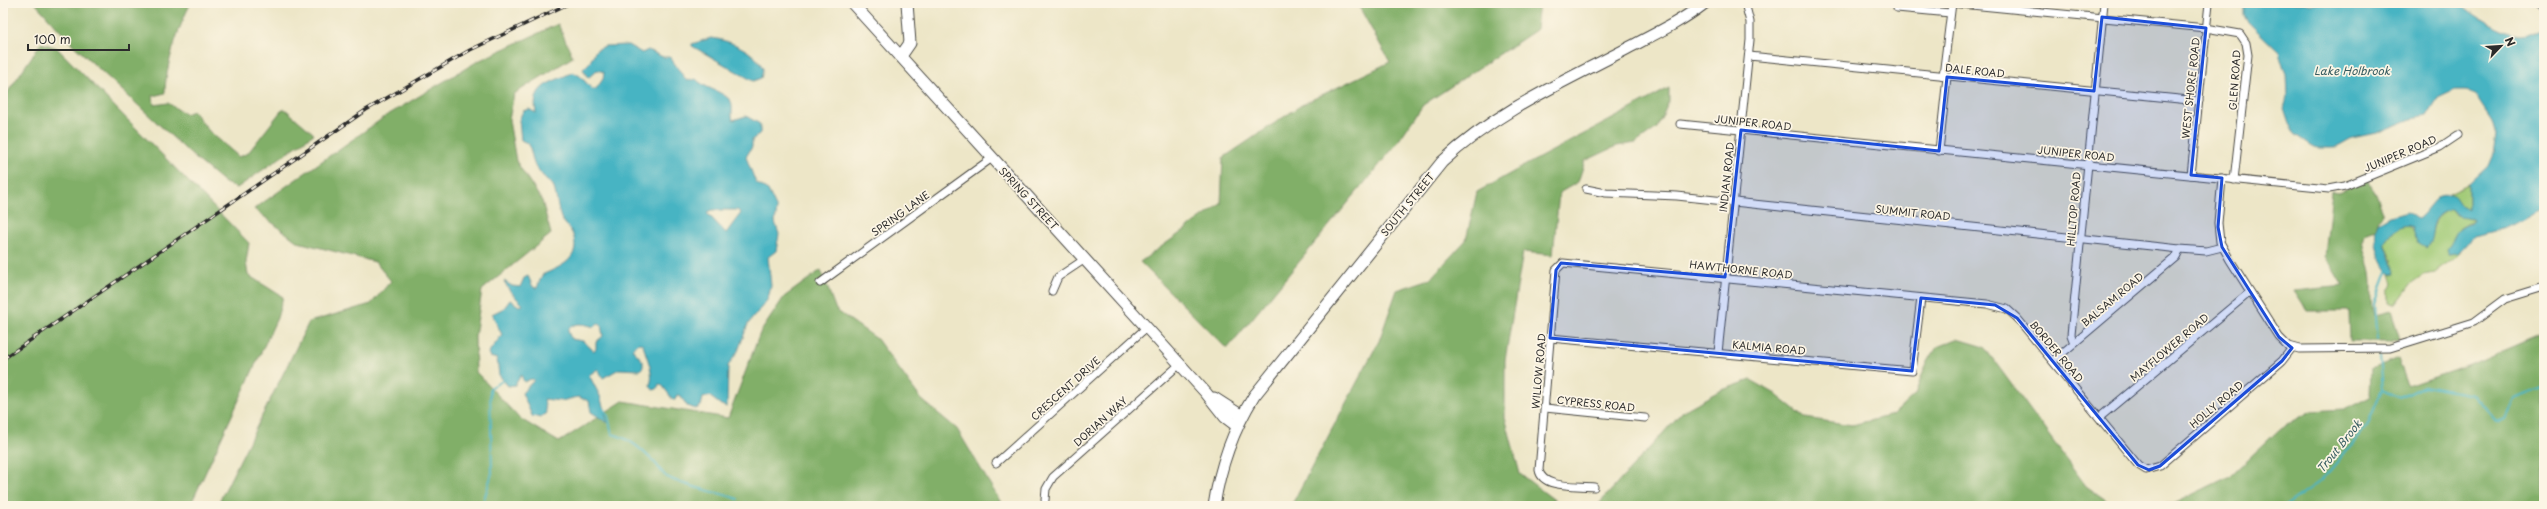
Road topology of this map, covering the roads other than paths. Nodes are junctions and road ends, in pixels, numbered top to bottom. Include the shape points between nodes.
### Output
1 (852, 3) edge
2 (907, 3) edge
3 (1705, 3) edge
4 (1745, 3) edge
5 (1952, 3) edge
6 (2104, 3) edge
7 (2209, 3) edge
8 (2538, 3) edge
9 (2544, 6) edge
10 (1897, 8) dead end
11 (1950, 13) junction
12 (2102, 17) junction
13 (2206, 28) junction
14 (901, 56) junction
15 (1749, 56) junction
16 (1945, 76) junction
17 (2094, 91) junction
18 (2199, 101) junction
19 (1680, 124) dead end
20 (1740, 130) junction
21 (2458, 135) dead end
22 (1939, 151) junction
23 (992, 158) junction
24 (2086, 164) junction
25 (2191, 175) junction
26 (2222, 178) junction
27 (2234, 180) junction
28 (1586, 189) dead end
29 (1733, 203) junction
30 (2080, 240) junction
31 (2222, 247) junction
32 (2180, 249) junction
33 (1085, 259) junction
34 (1559, 265) joint
35 (1725, 277) junction
36 (820, 283) dead end
37 (2544, 287) edge
38 (1052, 291) dead end
39 (2250, 292) junction
40 (1921, 298) junction
41 (1147, 327) junction
42 (1550, 338) junction
43 (2074, 343) junction
44 (2292, 348) junction
45 (1718, 353) junction
46 (2053, 361) junction
47 (1180, 364) junction
48 (1206, 393) junction
49 (1545, 408) junction
50 (1242, 416) junction
51 (2100, 417) junction
52 (1645, 418) dead end
53 (1237, 426) junction
54 (996, 463) dead end
55 (2148, 470) joint
56 (1594, 487) dead end
57 (1045, 500) dead end
58 (1214, 506) edge

1 - 14 main road, SPRING STREET
2 - 14 main road via 910,43
3 - 50 main road, SOUTH STREET via 1670,26 1505,114 1455,150 1411,198 1259,389
4 - 15 street, INDIAN ROAD via 1750,28
5 - 11 street
5 - 12 street, GLEN ROAD
6 - 12 street, HILLTOP ROAD
7 - 13 street, WEST SHORE ROAD
8 - 9 street
10 - 11 street
11 - 16 street
12 - 13 street, GLEN ROAD
12 - 17 street, HILLTOP ROAD
13 - 18 street, WEST SHORE ROAD
13 - 27 street, GLEN ROAD via 2240,34 2247,47
14 - 23 main road, SPRING STREET
15 - 16 street, DALE ROAD
15 - 20 street, INDIAN ROAD
16 - 17 street, DALE ROAD
16 - 22 street
17 - 18 street, DALE ROAD
17 - 24 street, HILLTOP ROAD
18 - 25 street, WEST SHORE ROAD
19 - 20 street, JUNIPER ROAD
20 - 22 street, JUNIPER ROAD
20 - 29 street, INDIAN ROAD
21 - 27 street, JUNIPER ROAD via 2440,148 2341,188 2324,189
22 - 24 street, JUNIPER ROAD
23 - 33 main road, SPRING STREET
23 - 36 street, SPRING LANE
24 - 25 street, JUNIPER ROAD
24 - 30 street, HILLTOP ROAD
25 - 26 street, JUNIPER ROAD
26 - 27 street, JUNIPER ROAD
26 - 31 street via 2218,227
28 - 29 street, SUMMIT ROAD via 1601,193 1671,196
29 - 30 street, SUMMIT ROAD
29 - 35 street, INDIAN ROAD
30 - 32 street, SUMMIT ROAD
30 - 43 street, HILLTOP ROAD via 2071,335
31 - 32 street, SUMMIT ROAD via 2206,251
31 - 39 street
32 - 43 street, BALSAM ROAD via 2176,257
33 - 38 street via 1058,277
33 - 41 main road, SPRING STREET
34 - 35 street, HAWTHORNE ROAD via 1565,262
34 - 42 street, WILLOW ROAD via 1556,270
35 - 40 street, HAWTHORNE ROAD
35 - 45 street, INDIAN ROAD
37 - 44 street via 2505,299 2474,322 2395,347
39 - 44 street via 2282,341
39 - 51 street, MAYFLOWER ROAD
40 - 45 street, KALMIA ROAD via 1912,371
40 - 46 street, BORDER ROAD via 1987,304 2007,310
41 - 47 main road, SPRING STREET
41 - 54 street, CRESCENT DRIVE
42 - 45 street, KALMIA ROAD
42 - 49 street, WILLOW ROAD
43 - 46 street, BALSAM ROAD
44 - 55 street, HOLLY ROAD via 2282,362 2160,466
46 - 51 street, BORDER ROAD
47 - 48 main road, SPRING STREET
47 - 57 street, DORIAN WAY via 1053,477 1046,489
48 - 50 main road, SPRING STREET
48 - 53 main road, SPRING STREET via 1225,417
49 - 52 street, CYPRESS ROAD
49 - 56 street, WILLOW ROAD via 1539,467 1542,478 1548,482
50 - 53 main road, SOUTH STREET
51 - 55 street, BORDER ROAD via 2138,465
53 - 58 main road, SOUTH STREET via 1222,466

